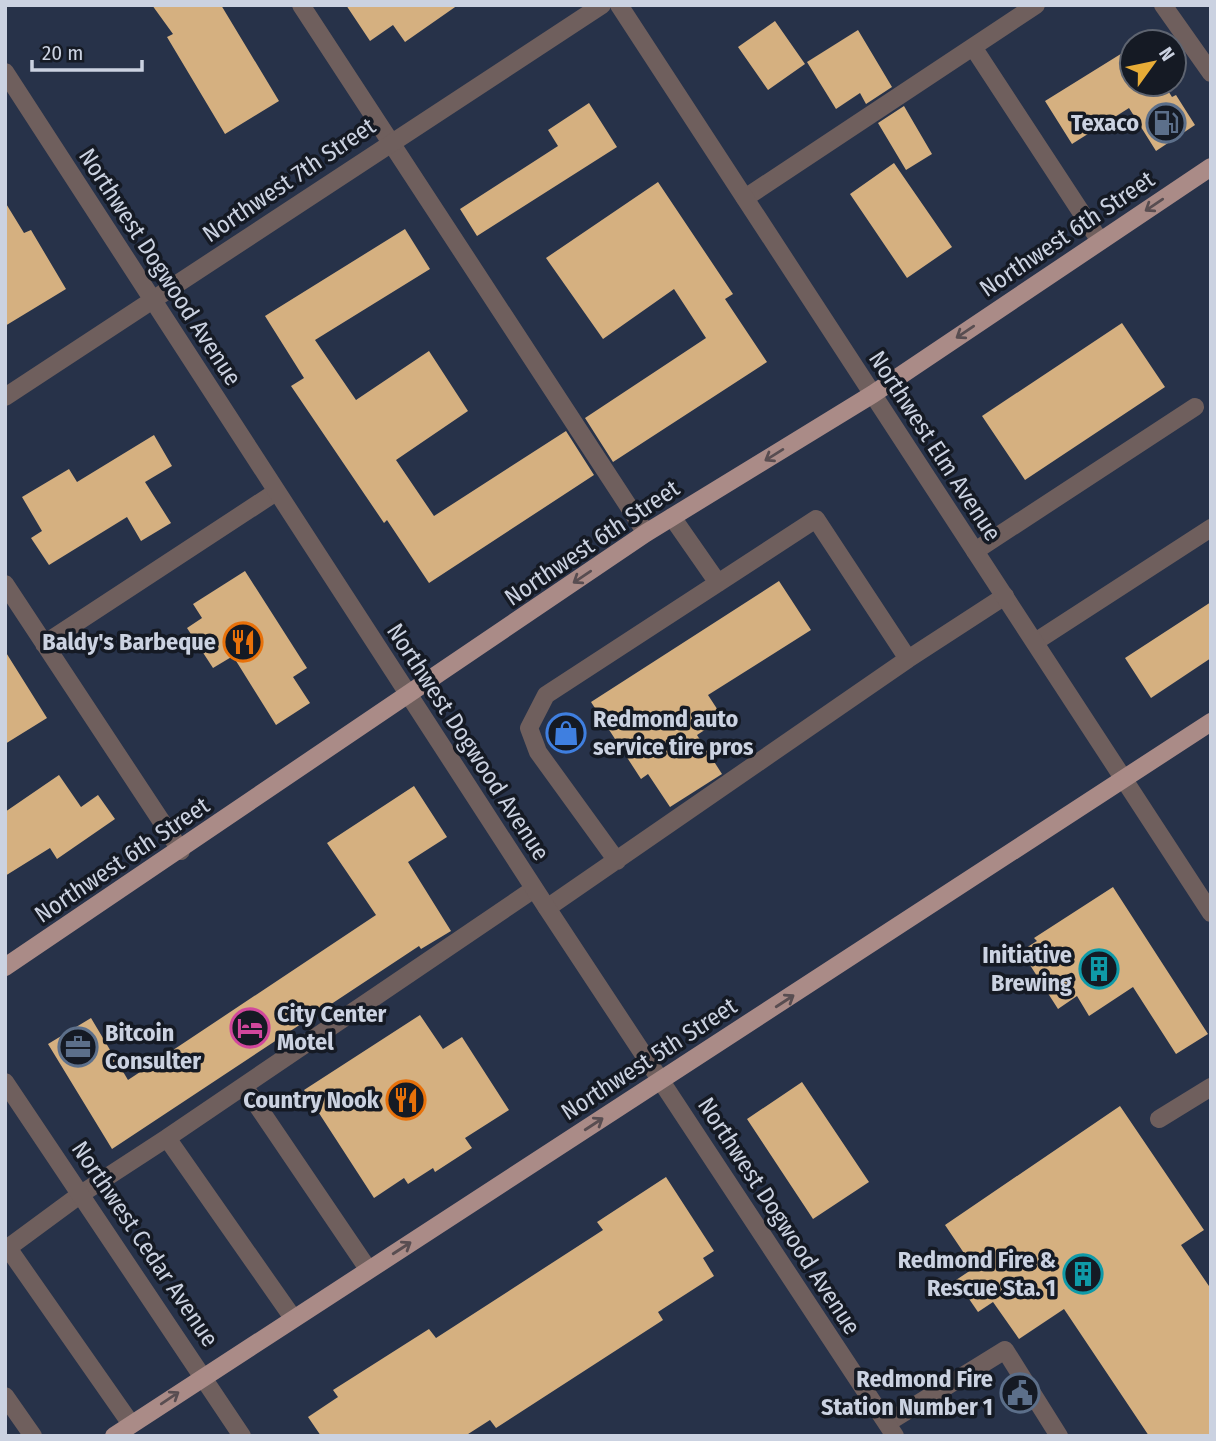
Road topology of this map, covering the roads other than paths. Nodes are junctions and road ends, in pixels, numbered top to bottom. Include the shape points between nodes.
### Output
1 (301, 5) edge
2 (602, 5) edge
3 (620, 5) edge
4 (1036, 5) edge
5 (1163, 5) edge
6 (973, 47) junction
7 (5, 72) edge
8 (1211, 74) edge
9 (391, 142) junction
10 (1211, 167) edge
11 (745, 198) junction
12 (1100, 242) junction
13 (153, 301) junction
14 (873, 394) junction
15 (5, 397) edge
16 (1195, 407) dead end
17 (276, 492) junction
18 (673, 517) junction
19 (1211, 528) edge
20 (646, 533) junction
21 (975, 551) junction
22 (719, 583) junction
23 (5, 584) edge
24 (1004, 596) junction
25 (1035, 642) junction
26 (44, 643) junction
27 (908, 659) junction
28 (409, 696) junction
29 (1211, 722) edge
30 (1124, 780) junction
31 (181, 851) junction
32 (617, 860) junction
33 (534, 889) junction
34 (547, 908) junction
35 (1211, 913) edge
36 (5, 967) edge
37 (5, 1082) edge
38 (660, 1082) junction
39 (244, 1086) junction
40 (1211, 1087) edge
41 (1159, 1119) dead end
42 (167, 1138) junction
43 (81, 1194) junction
44 (7, 1249) edge
45 (368, 1269) junction
46 (293, 1318) junction
47 (204, 1376) junction
48 (5, 1396) edge
49 (131, 1424) junction
50 (891, 1429) edge
51 (1057, 1435) edge
52 (33, 1436) edge
53 (114, 1436) edge
54 (242, 1436) edge

1 - 9 street
2 - 9 street, Northwest 7th Street
3 - 11 street, Northwest Elm Avenue
4 - 6 street
5 - 8 street
6 - 11 street
6 - 12 street
7 - 13 street, Northwest Dogwood Avenue
9 - 13 street, Northwest 7th Street
9 - 20 street
10 -> 12 main road, Northwest 6th Street
11 - 14 street, Northwest Elm Avenue
12 -> 14 main road, Northwest 6th Street
13 - 15 street, Northwest 7th Street
13 - 17 street, Northwest Dogwood Avenue
14 -> 18 main road, Northwest 6th Street
14 - 21 street, Northwest Elm Avenue
16 - 21 street
17 - 26 street
17 - 28 street, Northwest Dogwood Avenue
18 - 20 main road, Northwest 6th Street
18 - 22 street
19 - 25 street
20 -> 28 main road, Northwest 6th Street
21 - 24 street, Northwest Elm Avenue
22 - 27 street via 816,519
22 - 32 street via 546,695 529,728 538,752
23 - 26 street
24 - 25 street, Northwest Elm Avenue
24 - 27 street
25 - 30 street, Northwest Elm Avenue
26 - 31 street
27 - 32 street
28 - 31 main road, Northwest 6th Street
28 - 33 street, Northwest Dogwood Avenue
29 - 30 main road, Northwest 5th Street
30 - 35 street, Northwest Elm Avenue
38 -> 30 main road, Northwest 5th Street
31 - 36 main road, Northwest 6th Street
32 - 34 street
33 - 34 street, Northwest Dogwood Avenue
33 - 39 street
34 - 38 street, Northwest Dogwood Avenue
37 - 43 street, Northwest Cedar Avenue
45 -> 38 main road, Northwest 5th Street
38 - 50 street, Northwest Dogwood Avenue
39 - 42 street
39 - 45 street
40 - 41 street
42 - 43 street
42 - 46 street
43 - 44 street
43 - 47 street, Northwest Cedar Avenue
44 - 49 street
45 - 46 main road, Northwest 5th Street
46 - 47 main road, Northwest 5th Street
49 -> 47 main road, Northwest 5th Street
47 - 54 street, Northwest Cedar Avenue
48 - 52 street
49 - 53 main road, Northwest 5th Street
50 - 51 street via 1005,1350

